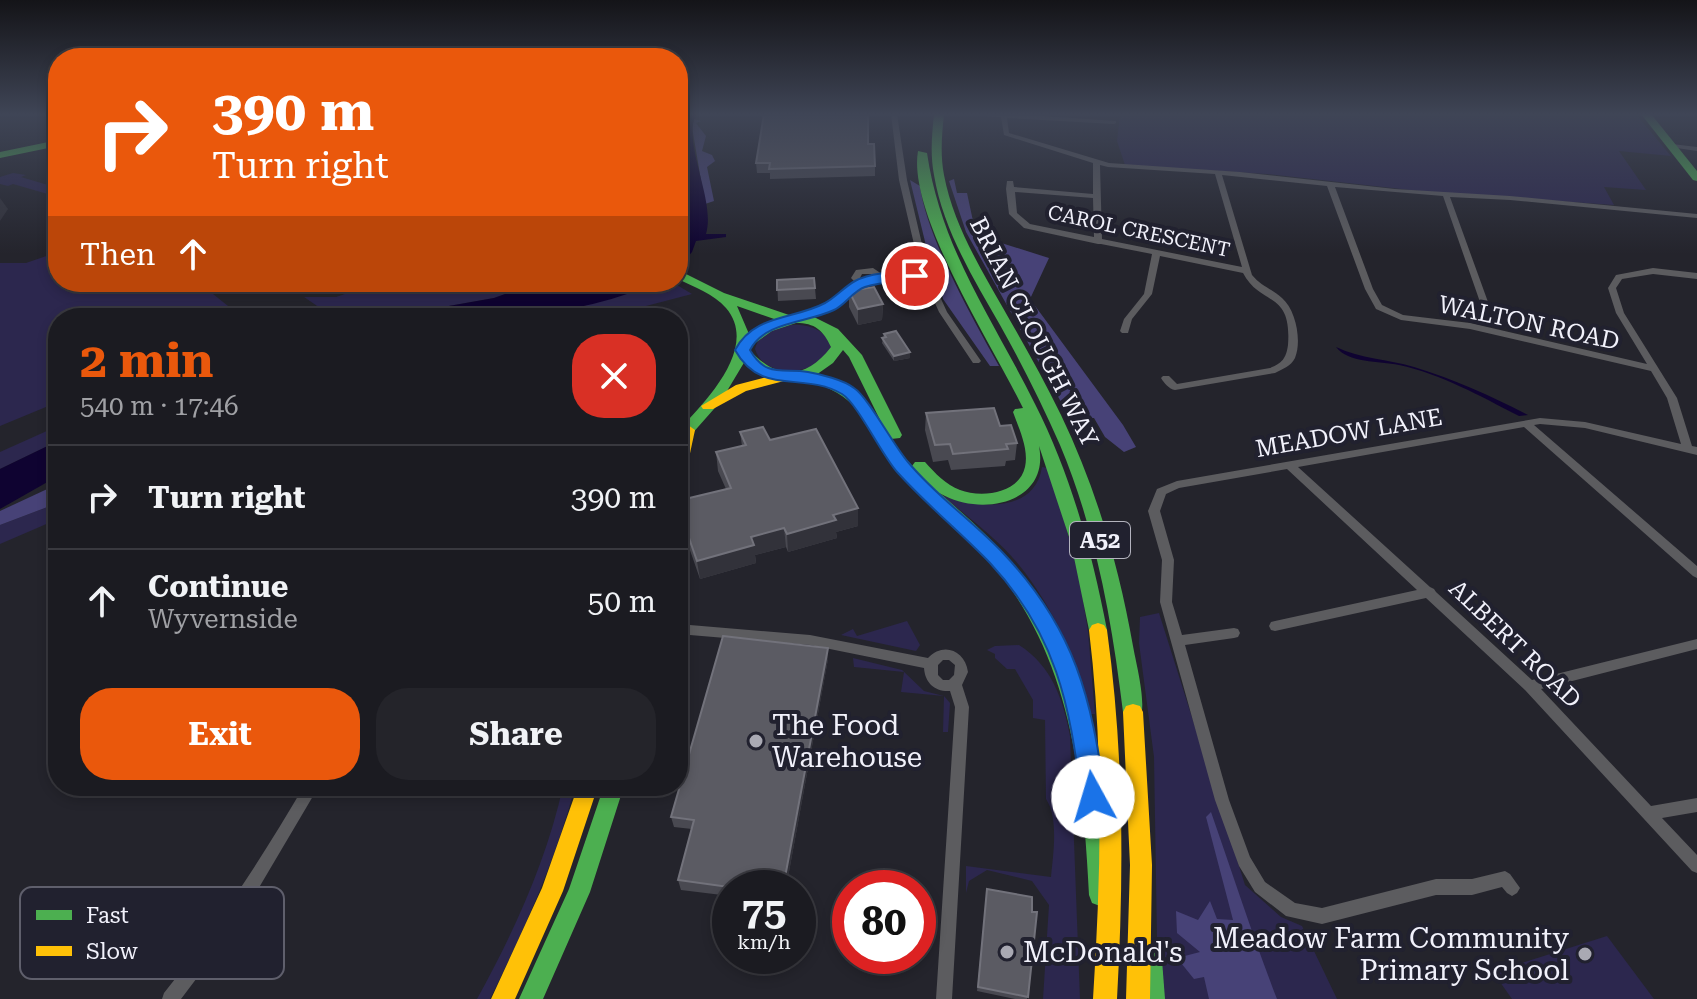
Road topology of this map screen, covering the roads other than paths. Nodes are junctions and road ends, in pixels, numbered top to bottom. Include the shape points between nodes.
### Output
1 (900, 161) edge
2 (922, 161) edge
3 (935, 161) edge
4 (1086, 161) edge
5 (1683, 161) edge
6 (1096, 164) junction
7 (1218, 173) junction
8 (1697, 178) edge
9 (1330, 184) junction
10 (1446, 195) junction
11 (1096, 196) junction
12 (1697, 216) edge
13 (1098, 242) junction
14 (1156, 254) junction
15 (1247, 271) junction
16 (917, 276) junction
17 (1697, 276) edge
18 (688, 279) edge
19 (716, 294) junction
20 (1484, 302) dead end
21 (830, 307) junction
22 (792, 318) junction
23 (832, 330) junction
24 (1125, 331) dead end
25 (743, 347) junction
26 (1005, 358) junction
27 (976, 361) dead end
28 (1655, 369) junction
29 (806, 376) junction
30 (780, 377) junction
31 (1166, 378) dead end
32 (704, 408) junction
33 (1525, 423) junction
34 (688, 428) edge
35 (1692, 450) edge
36 (1290, 466) junction
37 (1697, 573) edge
38 (1430, 592) junction
39 (1275, 626) dead end
40 (688, 630) edge
41 (1234, 633) dead end
42 (1177, 641) junction
43 (1697, 644) edge
44 (930, 664) junction
45 (955, 684) junction
46 (1530, 686) junction
47 (306, 796) edge
48 (585, 796) edge
49 (611, 796) edge
50 (1697, 805) edge
51 (1650, 813) junction
52 (1697, 866) edge
53 (249, 887) edge
54 (1512, 888) dead end
55 (1143, 896) junction
56 (187, 979) edge
57 (170, 999) edge
58 (503, 999) edge
59 (531, 999) edge
60 (944, 999) edge
61 (1105, 999) edge
62 (1138, 999) edge
63 (1153, 999) edge

1 - 16 street via 921,257
2 - 26 main road, BRIAN CLOUGH WAY / A52 via 936,225
3 - 55 main road, BRIAN CLOUGH WAY / A52 via 952,226 1053,413 1077,467 1103,551 1134,718
4 - 6 street
5 - 8 main road
6 - 7 street
6 - 11 street
7 - 9 street
7 - 15 street
9 - 10 street
9 - 28 street, WALTON ROAD via 1375,302 1395,315 1470,326
10 - 12 street
10 - 20 street
11 - 13 street
11 - 13 street, CAROL CRESCENT via 1010,186 1013,214 1023,224
13 - 14 street, CAROL CRESCENT
14 - 15 street, CAROL CRESCENT
14 - 24 street via 1148,294
15 - 31 street via 1254,283 1289,309 1290,360 1272,371 1175,387
16 - 21 street via 859,272 855,278 861,283
16 - 27 street via 931,282 943,312
17 - 28 street via 1643,271 1614,282 1615,303
18 - 19 main road
19 - 22 main road
19 - 25 main road via 740,320
21 - 22 street
21 - 23 street
22 - 23 main road
22 - 25 main road via 762,328
23 - 26 main road via 855,355 883,414 912,457 941,486 974,498 1010,494 1027,483 1033,471
23 - 29 main road via 838,347 834,357
25 - 30 main road via 755,367
25 - 32 main road via 734,370
26 - 61 main road, BRIAN CLOUGH WAY / A52 via 1068,500 1101,645 1114,832
28 - 35 street
29 - 30 main road
29 - 61 main road via 854,396 902,467 998,559 1052,635 1071,678 1091,771
30 - 32 main road via 741,388
32 - 34 main road
33 - 35 street, MEADOW LANE via 1585,425
33 - 36 street, MEADOW LANE
33 - 37 street
36 - 38 street, ALBERT ROAD
36 - 42 street, MEADOW LANE via 1177,485 1158,497 1155,520 1166,549 1166,602
38 - 39 street
38 - 46 street, ALBERT ROAD
40 - 44 street via 810,640
41 - 42 street
42 - 54 street, MEADOW LANE via 1244,861 1254,880 1276,901 1322,916 1436,887 1472,887 1505,879
43 - 46 street
44 - 45 street via 935,681
44 - 45 street via 943,656 958,660 963,674
45 - 60 street via 962,707
46 - 51 street, ALBERT ROAD
47 - 53 street
48 - 58 main road via 552,891
49 - 59 main road via 579,892
50 - 51 street
51 - 52 street, ALBERT ROAD
55 - 62 main road, BRIAN CLOUGH WAY / A52
55 - 63 main road
56 - 57 street

